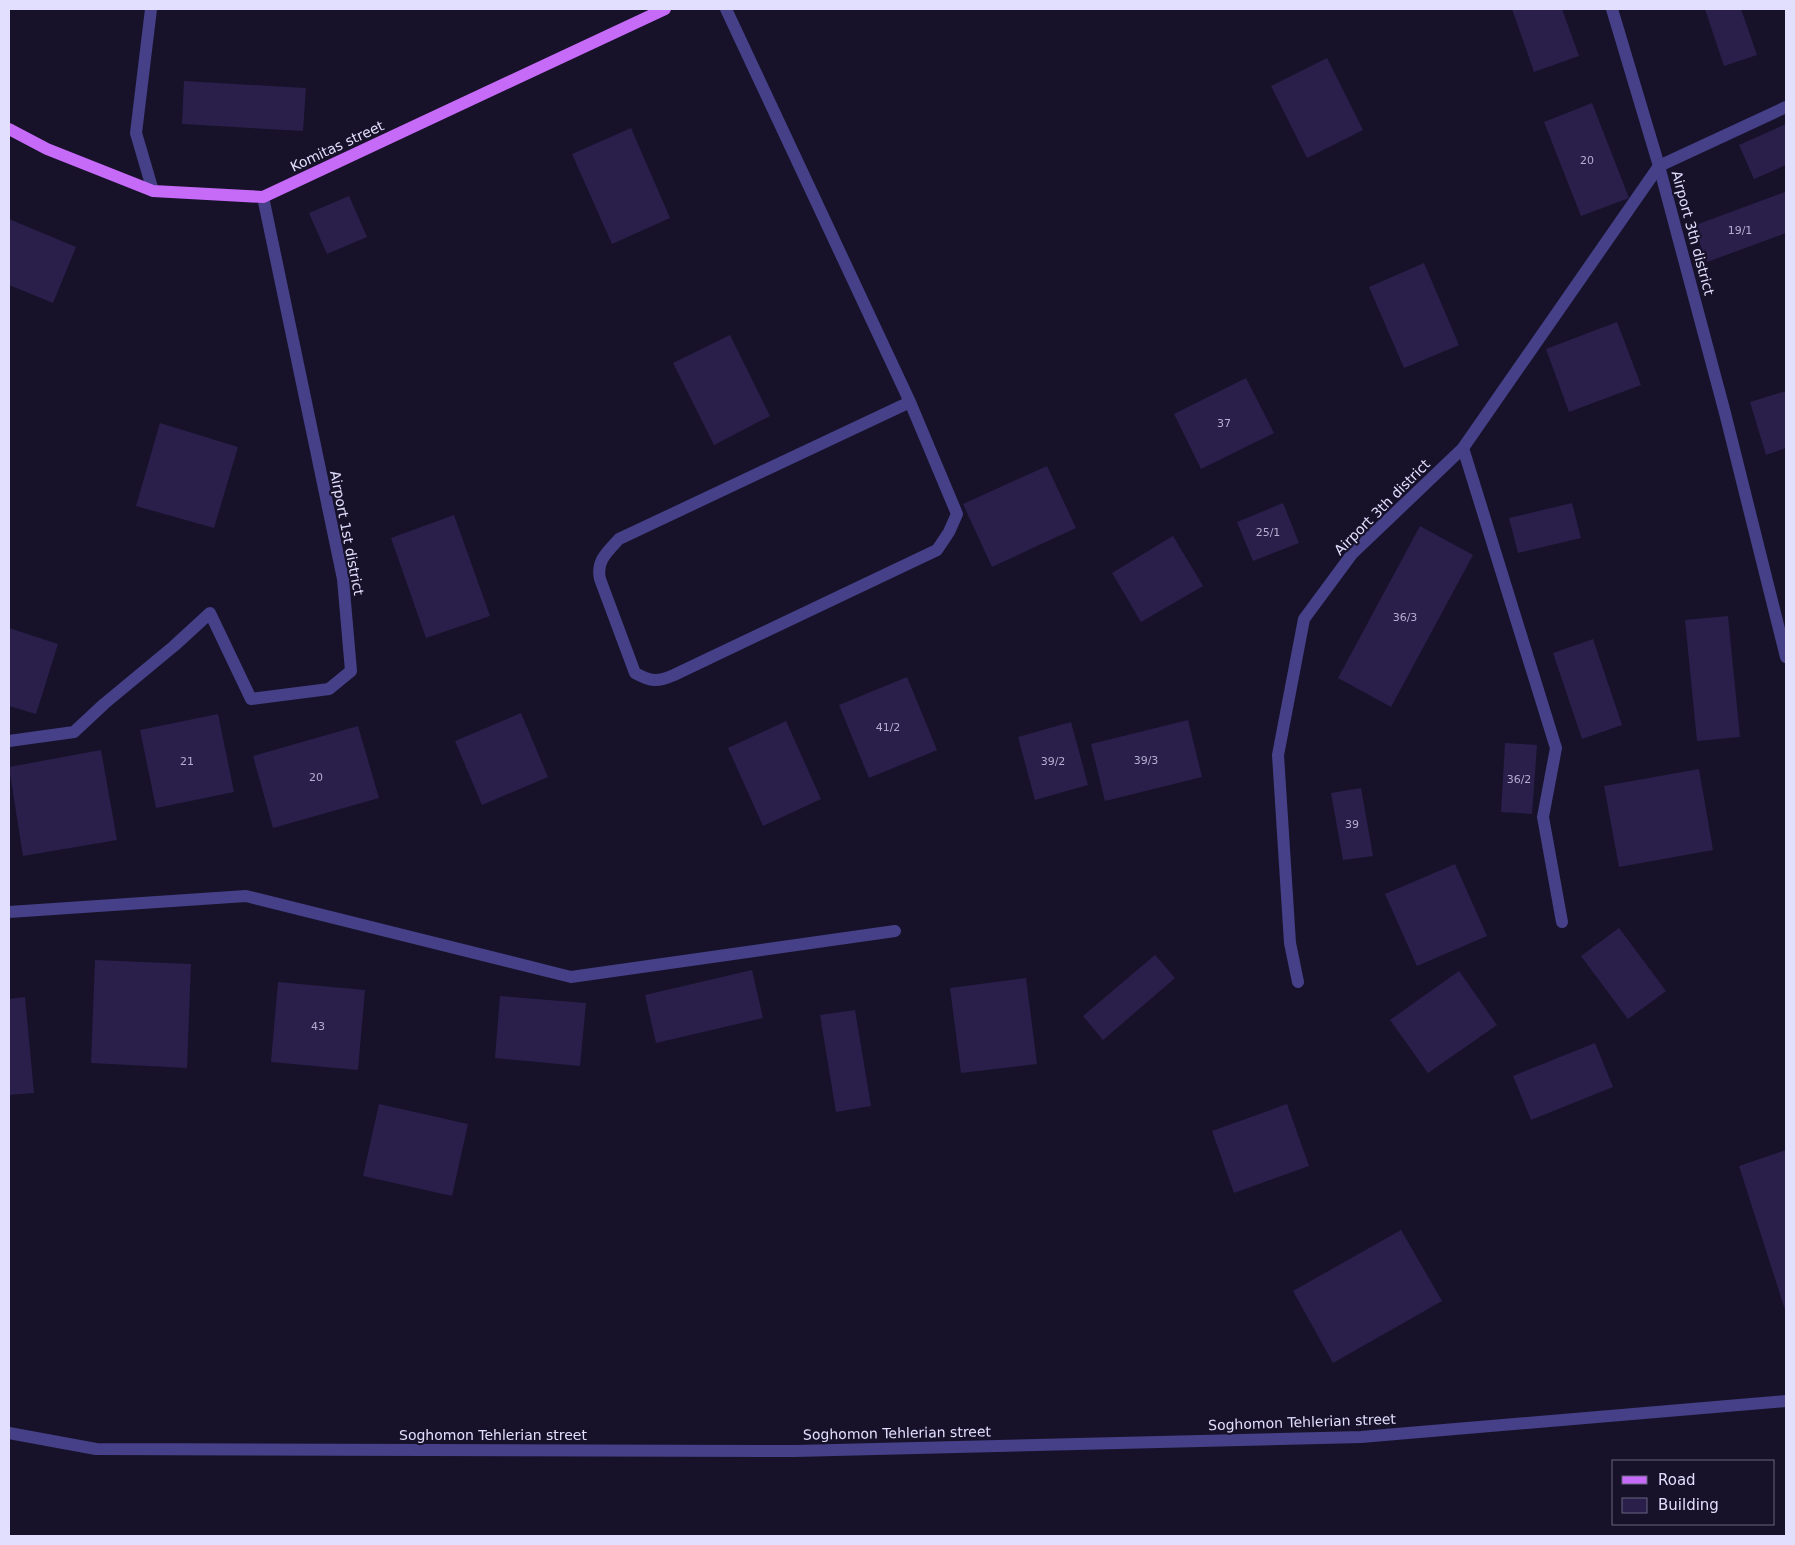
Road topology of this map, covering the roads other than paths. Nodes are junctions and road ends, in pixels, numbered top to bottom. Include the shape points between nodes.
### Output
1 (152, 9) edge
2 (665, 9) edge
3 (726, 9) edge
4 (1612, 9) edge
5 (1786, 107) edge
6 (9, 129) edge
7 (1659, 166) junction
8 (153, 191) junction
9 (263, 197) junction
10 (910, 402) junction
11 (1463, 448) junction
12 (1786, 657) edge
13 (9, 741) edge
14 (9, 912) edge
15 (1562, 922) dead end
16 (896, 931) dead end
17 (1298, 982) dead end
18 (1786, 1401) edge
19 (9, 1433) edge

1 - 8 street via 136,134
2 - 9 main road, Komitas street
3 - 10 street
4 - 7 street, Airport 3th district
5 - 7 street, Airport 3th district
6 - 8 main road, Komitas street via 47,149
7 - 11 street, Airport 3th district
7 - 12 street, Airport 3th district
8 - 9 main road, Komitas street
9 - 13 street, Airport 1st district via 343,579 351,671 329,689 251,699 210,613 74,732
10 - 10 street via 957,514 937,550 674,676 661,681 646,680 635,673 598,568 606,552 619,539
11 - 15 street via 1556,748 1542,817
11 - 17 street, Airport 3th district via 1352,554 1304,619 1278,755 1290,943
14 - 16 street via 246,896 571,977
18 - 19 street, Soghomon Tehlerian street via 1361,1436 794,1451 96,1449

